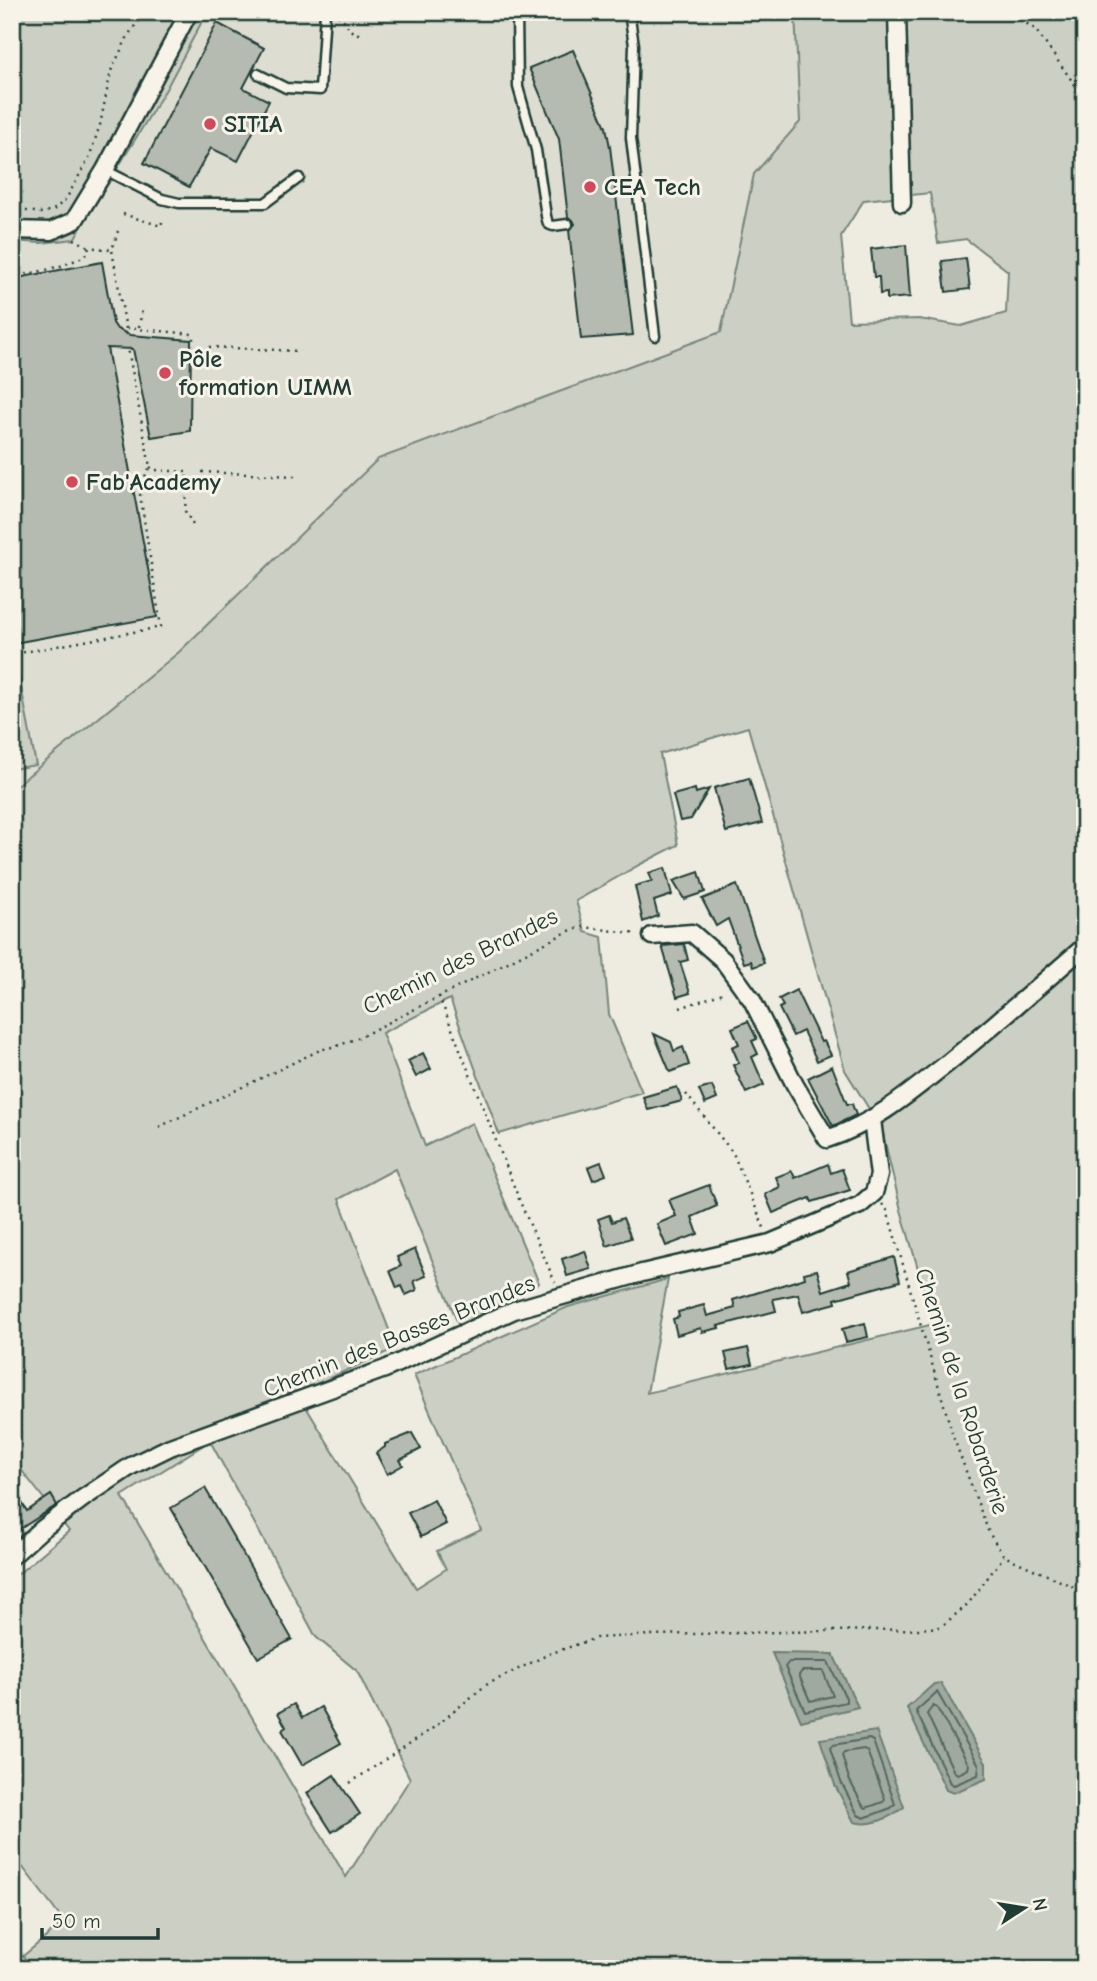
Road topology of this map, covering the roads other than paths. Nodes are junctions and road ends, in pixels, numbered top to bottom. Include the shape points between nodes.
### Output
1 (189, 12) edge
2 (325, 12) edge
3 (517, 12) edge
4 (629, 12) edge
5 (897, 12) edge
6 (258, 74) dead end
7 (105, 170) junction
8 (299, 178) dead end
9 (902, 203) dead end
10 (568, 224) dead end
11 (12, 230) edge
12 (655, 336) dead end
13 (652, 936) road end
14 (1085, 946) edge
15 (872, 1119) junction
16 (12, 1556) edge

1 - 7 street
2 - 6 lane via 320,90 286,88
3 - 10 lane via 518,87 536,150 546,216 553,226
4 - 12 lane via 634,45 631,138
5 - 9 street
7 - 8 lane via 179,203 265,203
7 - 11 street via 68,225 45,232
13 - 15 street via 692,933 723,960 752,1000 827,1139
14 - 15 street via 987,1031
15 - 16 street, Chemin des Basses Brandes via 879,1175 874,1193 860,1205 770,1243 514,1310 385,1369 170,1447 82,1499

